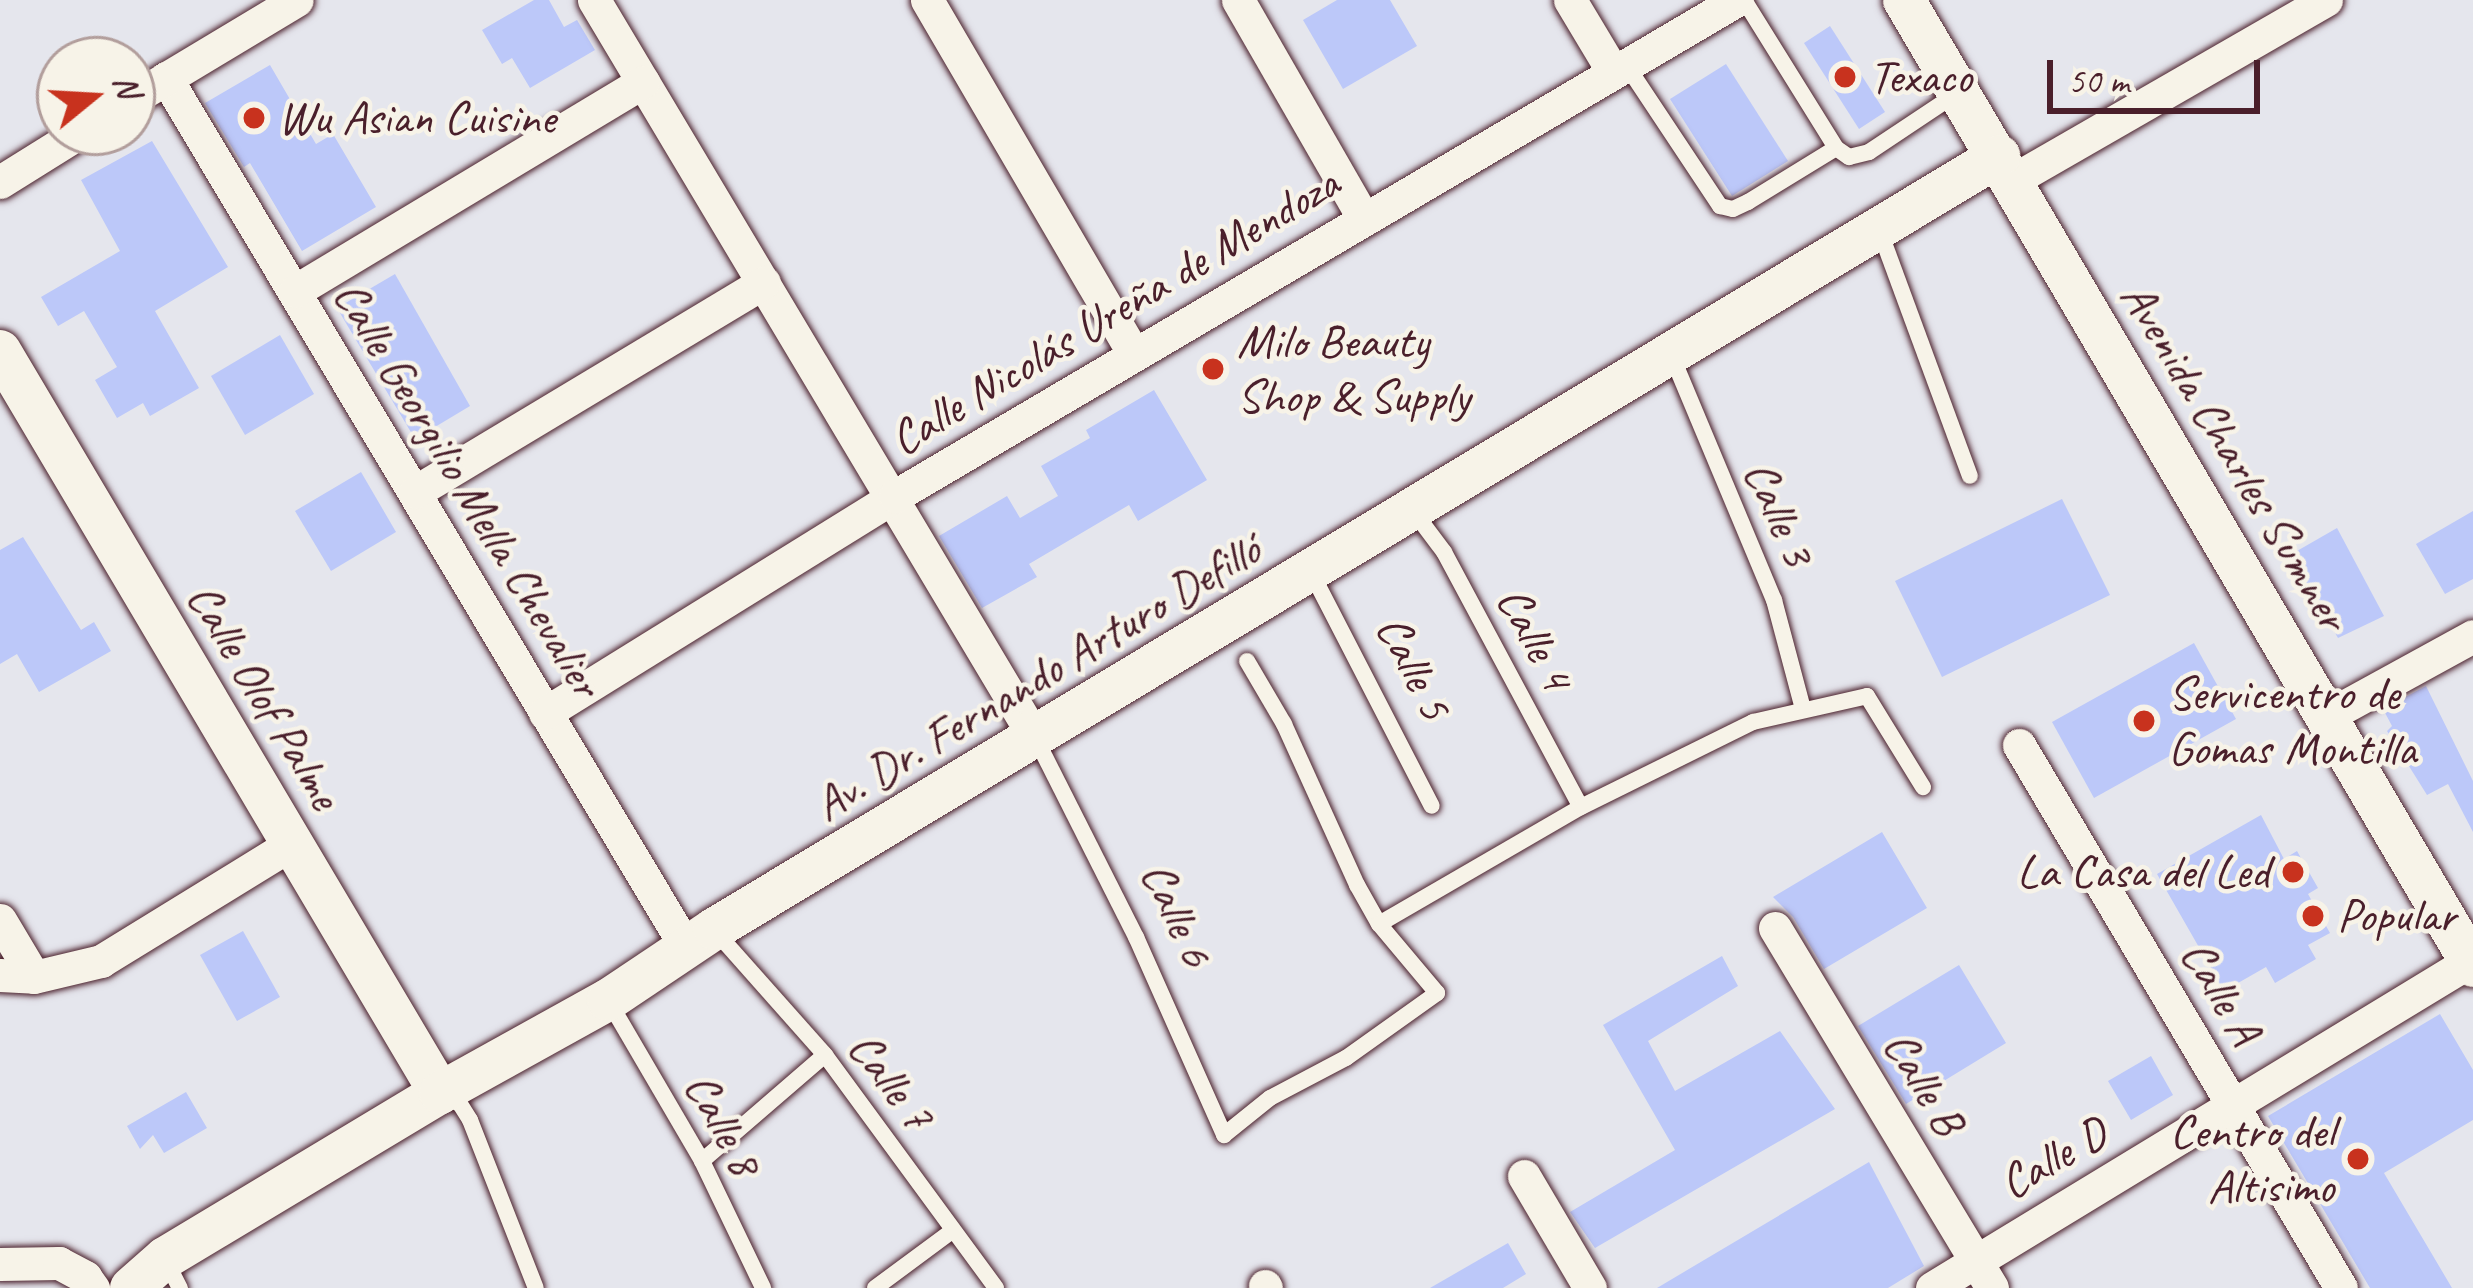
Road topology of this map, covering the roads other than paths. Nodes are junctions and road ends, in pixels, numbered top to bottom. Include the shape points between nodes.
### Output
1 (297, 0) edge
2 (594, 0) edge
3 (927, 0) edge
4 (1238, 0) edge
5 (1570, 0) edge
6 (1740, 0) edge
7 (1904, 0) edge
8 (2326, 0) edge
9 (1618, 66) junction
10 (166, 78) junction
11 (643, 82) junction
12 (156, 84) edge
13 (1960, 92) junction
14 (1836, 148) junction
15 (42, 156) edge
16 (2006, 168) junction
17 (0, 182) edge
18 (1364, 219) junction
19 (1878, 229) junction
20 (764, 282) junction
21 (295, 291) junction
22 (0, 351) edge
23 (1671, 353) junction
24 (1134, 354) junction
25 (1970, 476) dead end
26 (415, 492) junction
27 (895, 496) junction
28 (1413, 511) junction
29 (1311, 572) junction
30 (2473, 636) edge
31 (1247, 661) dead end
32 (1803, 709) junction
33 (544, 713) junction
34 (2329, 715) junction
35 (1035, 738) junction
36 (2019, 745) dead end
37 (1924, 788) dead end
38 (1432, 806) dead end
39 (1581, 807) junction
40 (292, 843) junction
41 (0, 920) edge
42 (1379, 924) junction
43 (1774, 928) dead end
44 (700, 939) junction
45 (2471, 964) edge
46 (17, 976) edge
47 (608, 1000) junction
48 (825, 1055) junction
49 (440, 1093) junction
50 (2234, 1107) junction
51 (702, 1161) junction
52 (1524, 1176) dead end
53 (952, 1231) junction
54 (0, 1264) edge
55 (172, 1273) edge
56 (1984, 1274) edge
57 (93, 1288) edge
58 (130, 1288) edge
59 (536, 1288) edge
60 (763, 1288) edge
61 (875, 1288) edge
62 (996, 1288) edge
63 (1590, 1288) edge
64 (1932, 1288) edge
65 (2342, 1288) edge

1 - 10 street
2 - 11 street
3 - 24 street
4 - 18 street
5 - 9 street
6 - 9 street, Calle Nicolás Ureña de Mendoza
6 - 14 lane
7 - 13 street, Avenida Charles Sumner
8 - 16 street, Av. Dr. Fernando Arturo Defilló
9 - 14 lane via 1720,206 1748,202
9 - 18 street, Calle Nicolás Ureña de Mendoza
10 - 12 street
10 - 21 street, Calle Georgilio Mella Chevalier
11 - 20 street
11 - 21 street
13 - 14 lane via 1869,152 1849,157
13 - 16 street, Avenida Charles Sumner
15 - 17 street
16 - 19 street, Av. Dr. Fernando Arturo Defilló
16 - 34 street, Avenida Charles Sumner
18 - 24 street, Calle Nicolás Ureña de Mendoza
19 - 23 street, Av. Dr. Fernando Arturo Defilló
19 - 25 lane
20 - 26 street
20 - 27 street
21 - 26 street, Calle Georgilio Mella Chevalier
22 - 40 street, Calle Olof Palme
23 - 28 street, Av. Dr. Fernando Arturo Defilló
23 - 32 lane, Calle 3 via 1774,600
24 - 27 street, Calle Nicolás Ureña de Mendoza
26 - 33 street, Calle Georgilio Mella Chevalier
27 - 33 street, Calle Nicolás Ureña de Mendoza
27 - 35 street
28 - 29 street, Av. Dr. Fernando Arturo Defilló
28 - 39 lane, Calle 4 via 1444,552
29 - 35 street, Av. Dr. Fernando Arturo Defilló
29 - 38 lane, Calle 5
30 - 34 street
31 - 42 lane
32 - 37 lane via 1867,697
32 - 39 lane via 1753,722
33 - 44 street, Calle Georgilio Mella Chevalier
34 - 45 street, Avenida Charles Sumner
35 - 42 lane, Calle 6 via 1127,919 1221,1136 1436,993
35 - 44 street, Av. Dr. Fernando Arturo Defilló
36 - 50 street, Calle A
39 - 42 lane
40 - 46 street via 129,948 74,971
40 - 49 street, Calle Olof Palme
41 - 46 street
43 - 56 street, Calle B
44 - 47 street, Av. Dr. Fernando Arturo Defilló
44 - 48 lane, Calle 7
45 - 50 street, Calle D
47 - 49 street, Av. Dr. Fernando Arturo Defilló
47 - 51 lane, Calle 8
48 - 51 lane
48 - 53 lane, Calle 7
49 - 55 street, Av. Dr. Fernando Arturo Defilló
49 - 59 lane via 470,1120
50 - 56 street, Calle D
50 - 65 street, Calle A
51 - 60 lane, Calle 8
52 - 63 street
53 - 61 lane
53 - 62 lane, Calle 7
54 - 57 street via 59,1263
55 - 58 street, Av. Dr. Fernando Arturo Defilló
56 - 64 street, Calle D

